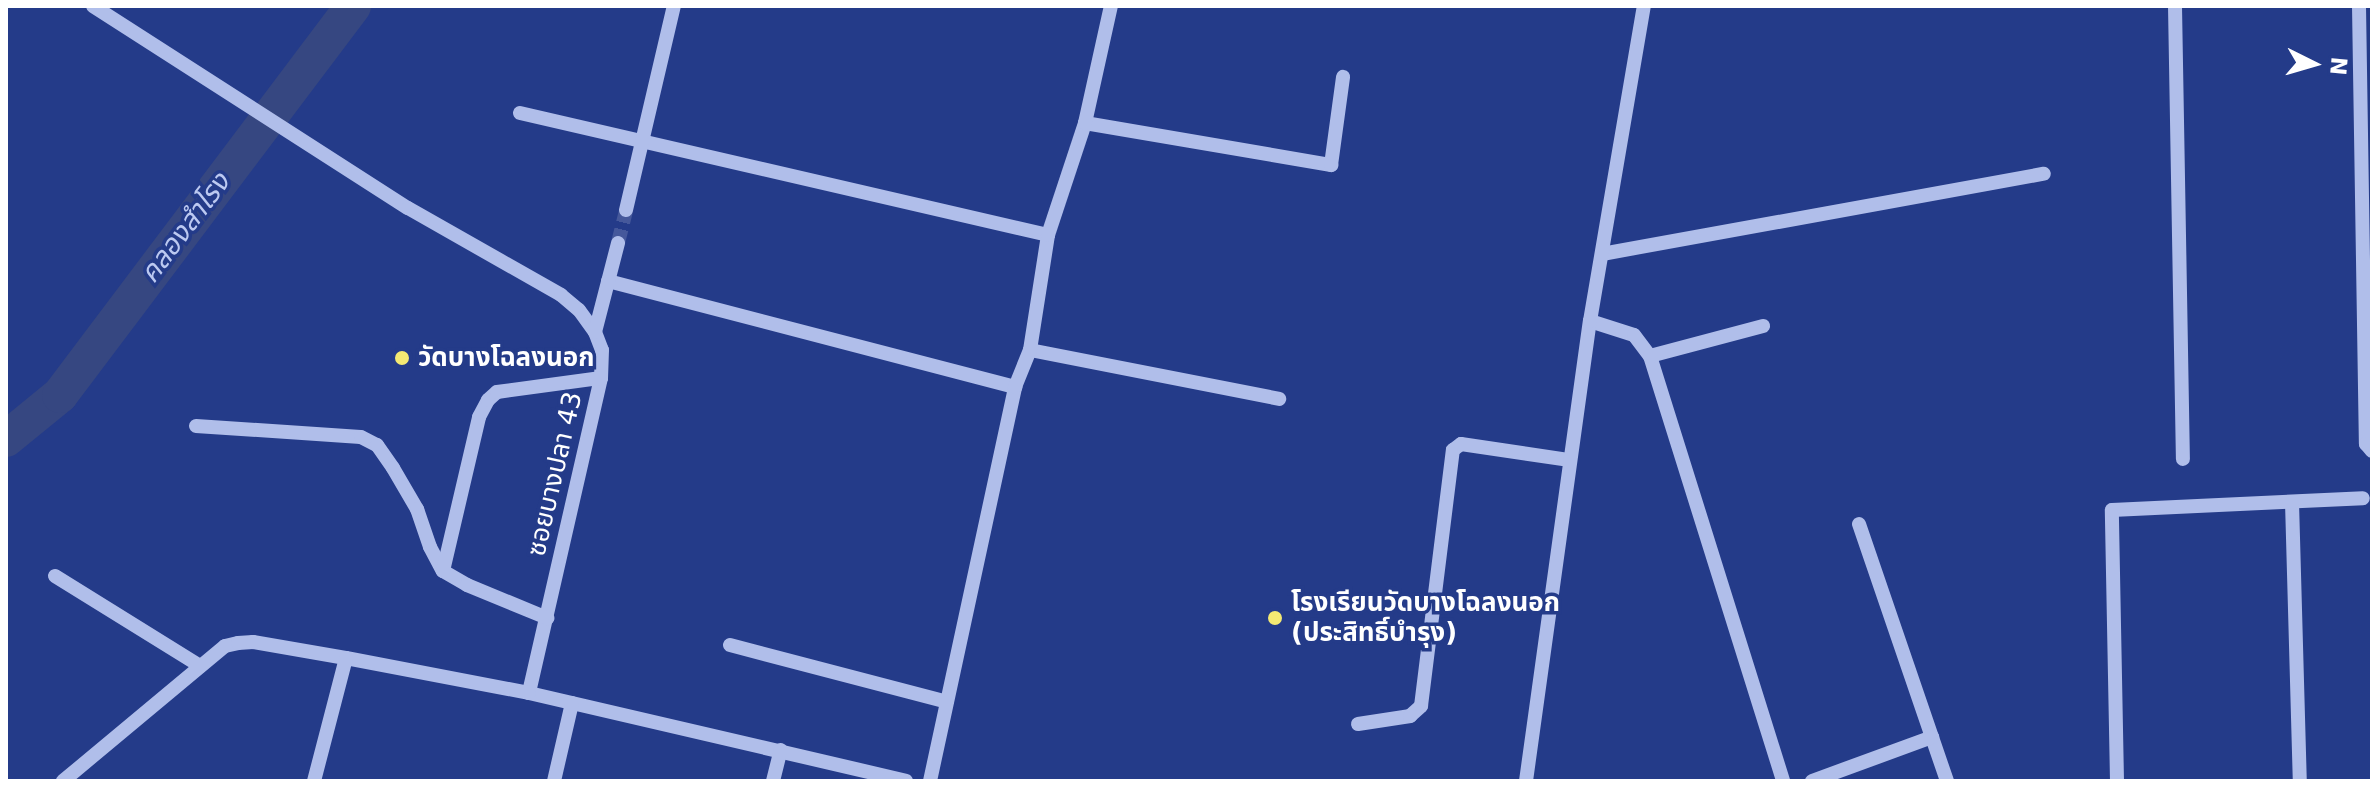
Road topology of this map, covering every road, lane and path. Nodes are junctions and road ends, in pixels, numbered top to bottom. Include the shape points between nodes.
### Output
1 (93, 6) edge
2 (674, 6) edge
3 (1111, 6) edge
4 (1644, 6) edge
5 (2175, 6) edge
6 (2359, 6) edge
7 (1343, 77) dead end
8 (520, 113) dead end
9 (1085, 123) junction
10 (643, 141) junction
11 (2044, 174) dead end
12 (626, 210) tunnel mouth
13 (1048, 235) junction
14 (618, 243) tunnel mouth
15 (1602, 254) junction
16 (608, 281) junction
17 (1590, 321) junction
18 (1763, 326) dead end
19 (595, 332) junction
20 (1030, 350) junction
21 (1650, 356) junction
22 (601, 378) junction
23 (1015, 387) junction
24 (1279, 399) dead end
25 (196, 426) dead end
26 (2372, 451) edge
27 (2183, 459) dead end
28 (1570, 460) junction
29 (2363, 498) dead end
30 (2292, 502) junction
31 (1859, 524) dead end
32 (443, 571) junction
33 (55, 576) dead end
34 (547, 618) junction
35 (730, 645) dead end
36 (346, 658) junction
37 (200, 666) junction
38 (529, 693) junction
39 (947, 702) junction
40 (572, 703) junction
41 (1358, 724) dead end
42 (1932, 737) junction
43 (781, 750) junction
44 (63, 781) edge
45 (314, 781) edge
46 (554, 781) edge
47 (773, 781) edge
48 (906, 781) edge
49 (930, 781) edge
50 (1526, 781) edge
51 (1783, 781) edge
52 (1812, 781) edge
53 (1947, 781) edge
54 (2117, 781) edge
55 (2300, 781) edge

1 - 19 street via 408,208 561,295
2 - 10 street
3 - 9 street
4 - 15 street
5 - 27 street
6 - 26 street via 2366,444
7 - 9 street via 1331,165
8 - 10 street
9 - 13 street
10 - 12 street
10 - 13 street
11 - 15 street
13 - 20 street
14 - 16 street
15 - 17 street
16 - 19 street
16 - 23 street
17 - 21 street via 1634,335
17 - 28 street
18 - 21 street
19 - 22 street, ซอยบางปลา 43 via 602,350
20 - 23 street
20 - 24 street
21 - 51 street
22 - 32 street via 497,392 488,400 479,417
22 - 34 street, ซอยบางปลา 43
23 - 39 street
25 - 32 street via 361,437 377,445 417,509
28 - 41 street via 1461,444 1453,450 1421,706 1410,716
28 - 50 street
29 - 30 street
30 - 54 street via 2112,510
30 - 55 street
31 - 42 street
32 - 34 street
33 - 37 street
34 - 38 street, ซอยบางปลา 43
35 - 39 street
36 - 37 street via 253,642 225,646
36 - 38 street
36 - 45 street
37 - 44 street
38 - 40 street
39 - 49 street
40 - 43 street
40 - 46 street
42 - 52 street
42 - 53 street
43 - 47 street
43 - 48 street

